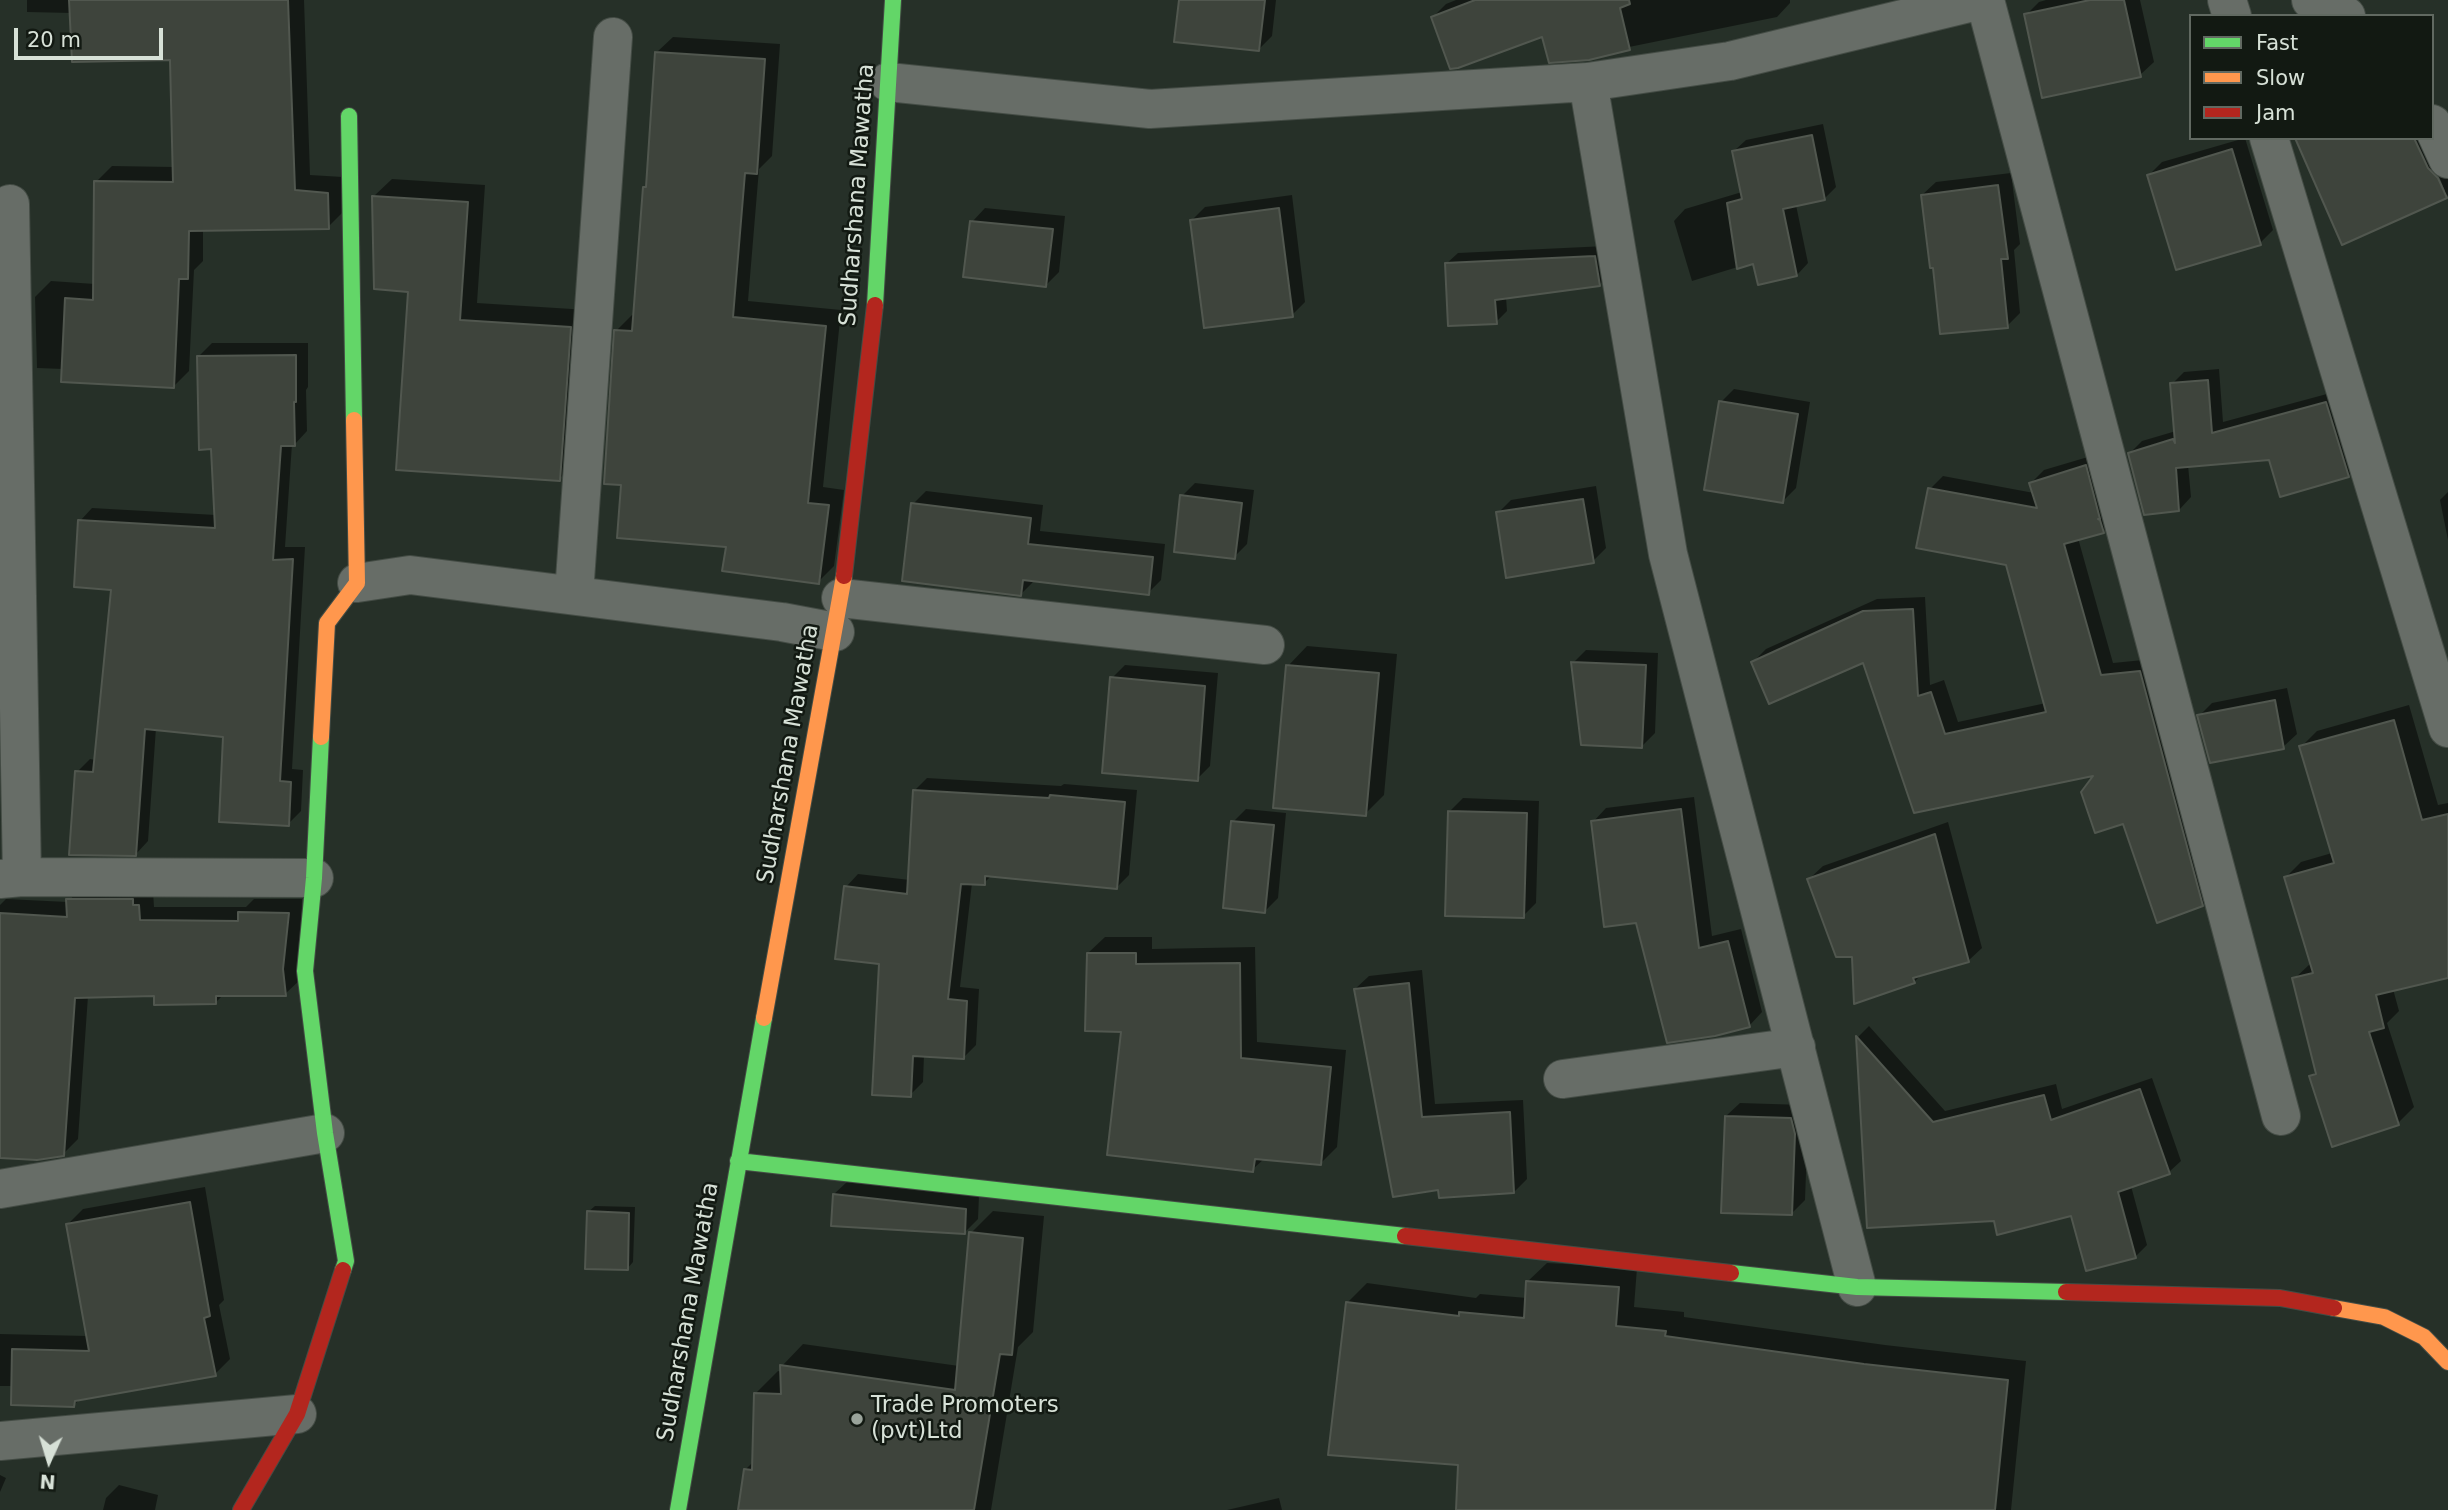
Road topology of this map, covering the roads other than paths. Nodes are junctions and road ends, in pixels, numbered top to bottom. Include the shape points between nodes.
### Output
1 (893, 0) edge
2 (1983, 0) edge
3 (2311, 0) edge
4 (2342, 14) edge
5 (613, 37) dead end
6 (888, 82) junction
7 (1588, 82) junction
8 (349, 116) dead end
9 (2434, 128) edge
10 (2270, 140) edge
11 (2448, 159) edge
12 (10, 204) dead end
13 (357, 583) junction
14 (573, 594) junction
15 (838, 615) junction
16 (1265, 645) dead end
17 (2448, 728) edge
18 (11, 878) edge
19 (314, 878) junction
20 (1796, 1047) junction
21 (1563, 1079) dead end
22 (2281, 1116) dead end
23 (325, 1133) junction
24 (738, 1161) junction
25 (0, 1189) edge
26 (1857, 1287) junction
27 (2448, 1362) edge
28 (297, 1414) junction
29 (0, 1441) edge
30 (241, 1510) edge
31 (678, 1510) edge

1 - 6 street, Sudharshana Mawatha
2 - 7 street via 1730,61
2 - 22 street
3 - 4 street
5 - 14 street
6 - 7 street via 1150,108
6 - 15 street, Sudharshana Mawatha via 878,281
7 - 20 street via 1668,554
8 - 13 street
9 - 11 street
10 - 17 street
12 - 18 street
13 - 14 street via 410,575
13 - 19 street via 327,623
14 - 15 street via 782,622
15 - 16 street
15 - 24 street, Sudharshana Mawatha
18 - 19 street
19 - 23 street via 305,971
20 - 21 street
20 - 26 street
23 - 25 street
23 - 28 street via 346,1261
24 - 26 street
24 - 31 street, Sudharshana Mawatha
26 - 27 street via 2280,1298 2384,1317 2424,1336
28 - 29 street
28 - 30 street

